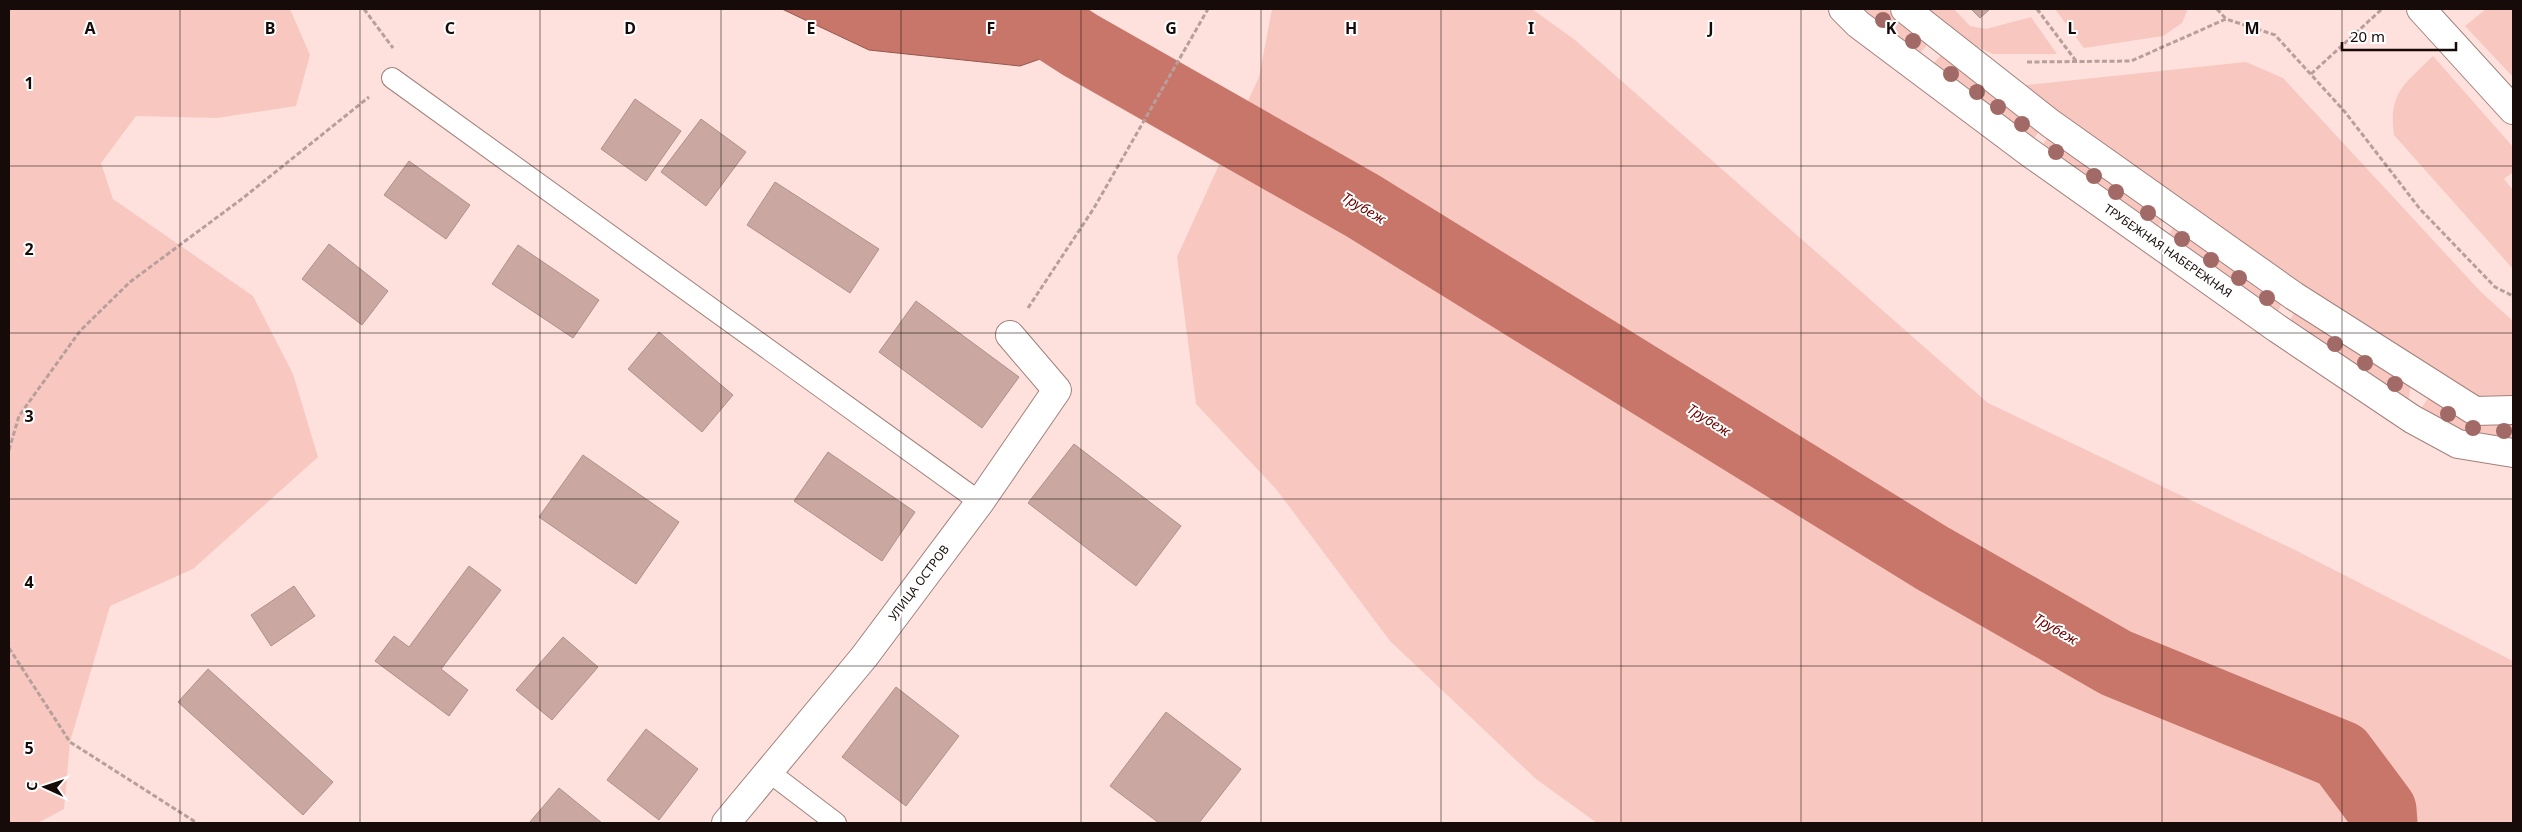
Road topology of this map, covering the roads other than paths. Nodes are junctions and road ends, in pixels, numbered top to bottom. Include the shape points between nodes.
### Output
1 (1843, 9) edge
2 (1905, 9) edge
3 (2421, 9) edge
4 (392, 78) road end
5 (2513, 110) edge
6 (1010, 335) road end
7 (2513, 410) edge
8 (2513, 453) edge
9 (980, 502) junction
10 (769, 772) junction
11 (726, 823) edge
12 (836, 823) edge

1 - 8 street, ТРУБЕЖНАЯ НАБЕРЕЖНАЯ via 1858,24 2030,153 2278,329 2412,418 2458,444
2 - 7 street via 2050,123 2294,296 2475,411
3 - 5 street
4 - 9 lane
6 - 9 street, УЛИЦА ОСТРОВ via 1056,390
9 - 10 street, УЛИЦА ОСТРОВ via 864,657
10 - 11 street, УЛИЦА ОСТРОВ
10 - 12 lane

